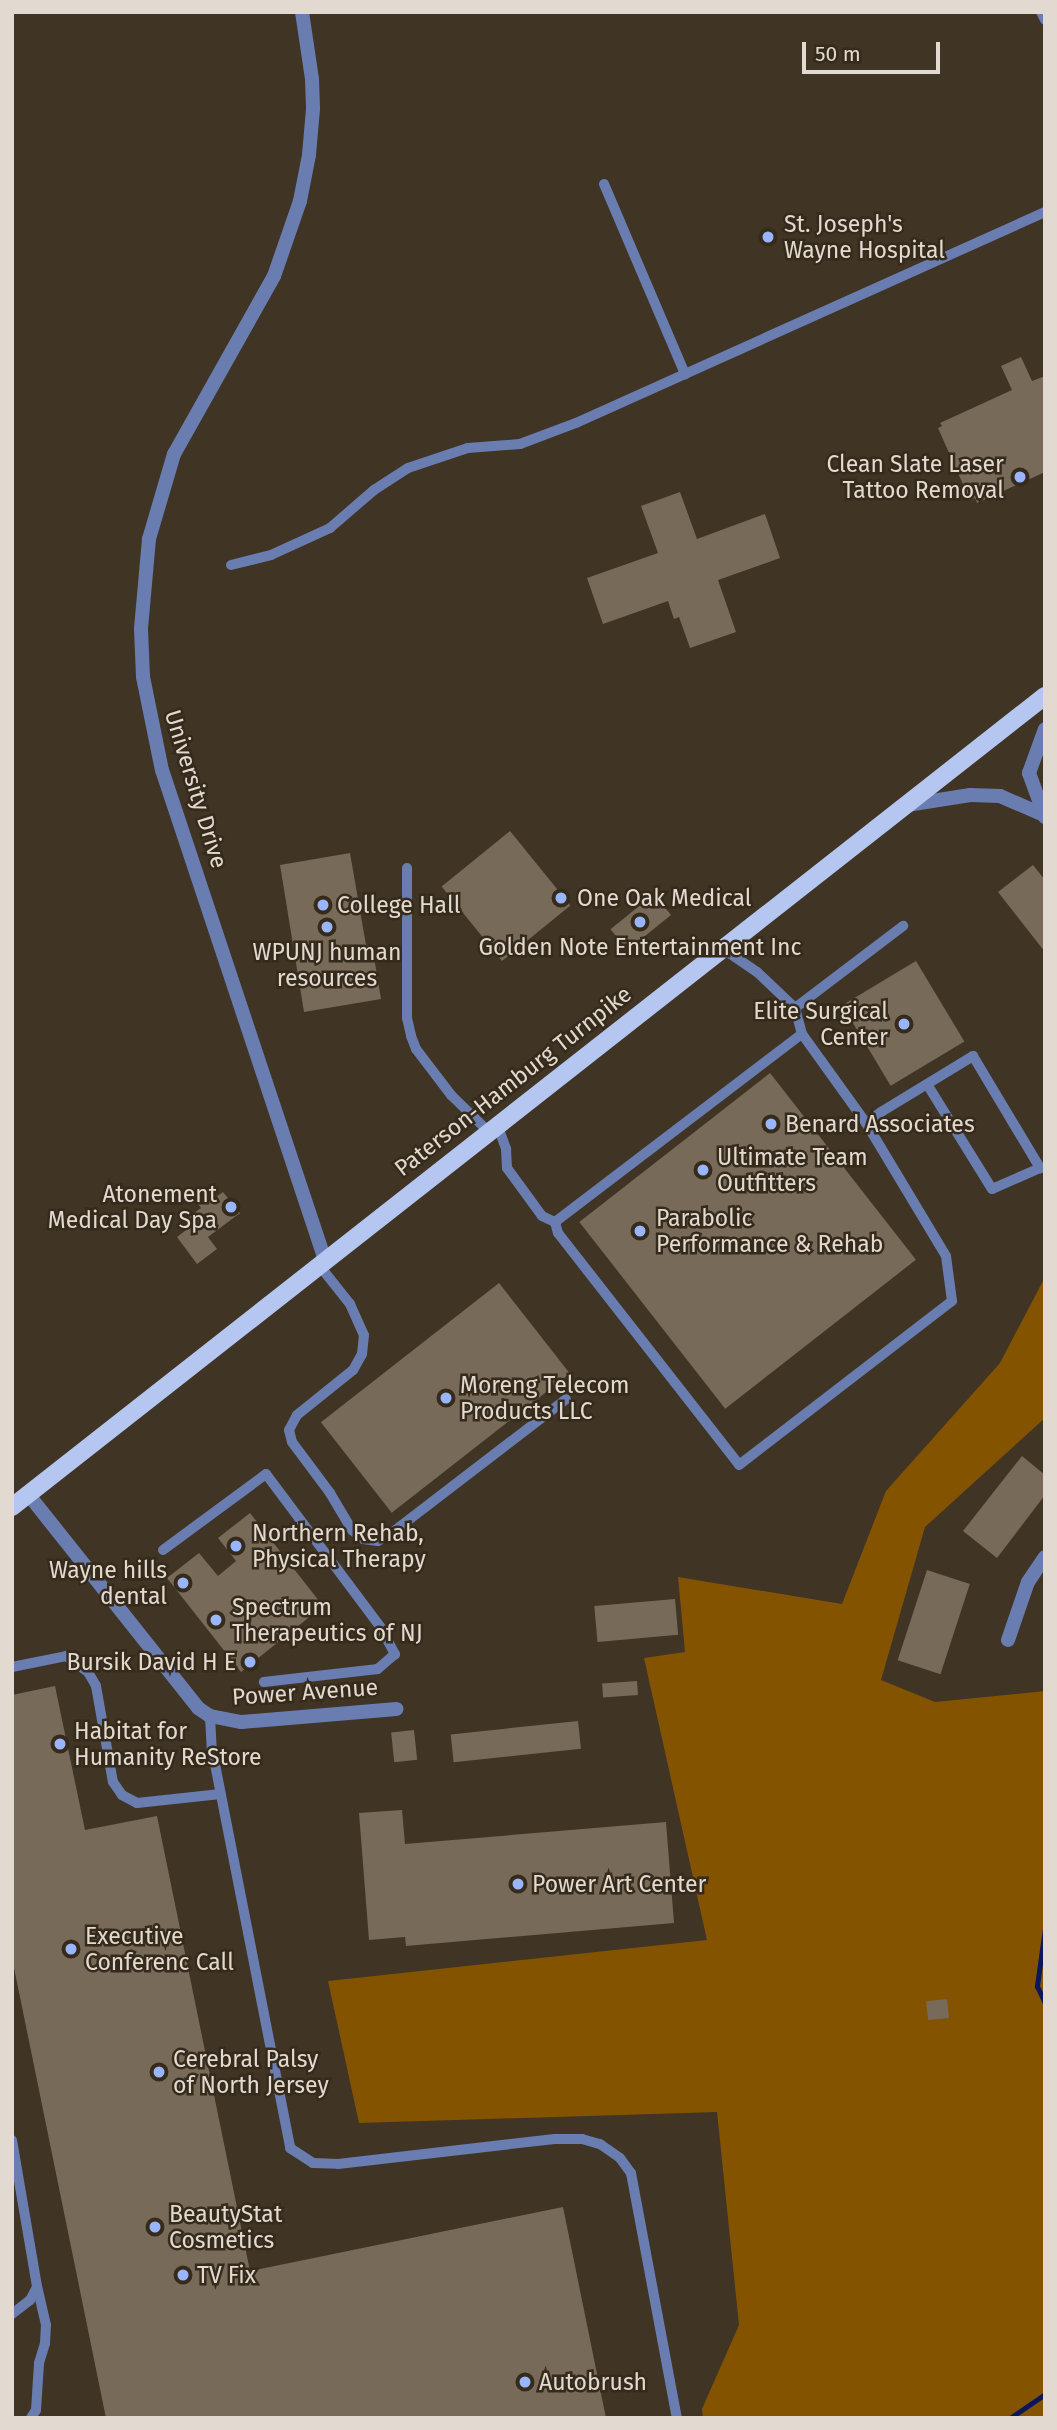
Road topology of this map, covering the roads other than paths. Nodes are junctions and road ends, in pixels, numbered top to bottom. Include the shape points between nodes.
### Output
1 (302, 12) edge
2 (1041, 12) edge
3 (1045, 20) edge
4 (604, 184) dead end
5 (1045, 212) edge
6 (685, 374) junction
7 (231, 565) dead end
8 (1045, 696) edge
9 (1045, 729) edge
10 (905, 806) junction
11 (1044, 816) edge
12 (407, 868) dead end
13 (903, 926) dead end
14 (722, 948) junction
15 (795, 1008) junction
16 (802, 1034) junction
17 (927, 1084) junction
18 (866, 1124) junction
19 (493, 1127) junction
20 (555, 1222) junction
21 (322, 1262) junction
22 (566, 1399) dead end
23 (28, 1494) junction
24 (12, 1507) edge
25 (163, 1550) dead end
26 (1045, 1557) edge
27 (1008, 1640) dead end
28 (12, 1667) edge
29 (264, 1682) dead end
30 (396, 1709) dead end
31 (210, 1716) junction
32 (221, 1794) junction
33 (13, 2144) edge
34 (37, 2287) junction
35 (12, 2314) edge
36 (31, 2418) edge
37 (677, 2418) edge

1 - 21 street, University Drive via 313,110 300,201 274,276 174,454 149,539 141,629 148,712 162,770
2 - 3 lane
4 - 6 lane
5 - 6 lane
6 - 7 lane via 520,444 468,448 408,467 330,528 271,555
8 - 10 main road, Paterson-Hamburg Turnpike
9 - 11 street via 1029,773
10 - 11 street via 970,795 1000,796
10 - 14 main road, Paterson-Hamburg Turnpike
12 - 19 lane via 407,1018 411,1036 451,1095
13 - 15 lane
14 - 15 lane via 757,972
14 - 19 main road, Paterson-Hamburg Turnpike
15 - 16 lane
16 - 18 lane
16 - 20 lane
17 - 17 lane via 973,1056 1040,1168 992,1189
17 - 18 lane
18 - 20 lane via 946,1256 952,1301 738,1465 558,1233
19 - 20 lane via 506,1149 507,1168 542,1216
19 - 21 main road, Paterson-Hamburg Turnpike
21 - 22 lane via 364,1335 362,1354 353,1370 297,1415 289,1430 292,1442 352,1530 363,1539 378,1541 389,1535
21 - 23 main road, Paterson-Hamburg Turnpike
23 - 24 main road, Paterson-Hamburg Turnpike
23 - 31 street, Power Avenue via 198,1708
25 - 29 lane via 266,1474 381,1628 395,1654 378,1669
26 - 27 street via 1028,1582
28 - 32 lane via 66,1656 88,1672 96,1686 113,1782 122,1796 137,1803
30 - 31 street, Power Avenue via 241,1723
31 - 32 lane
32 - 37 lane via 290,2148 313,2163 338,2164 555,2140 582,2138 600,2144 631,2173
33 - 34 lane
34 - 35 lane via 30,2300
34 - 36 lane via 46,2325 36,2410

